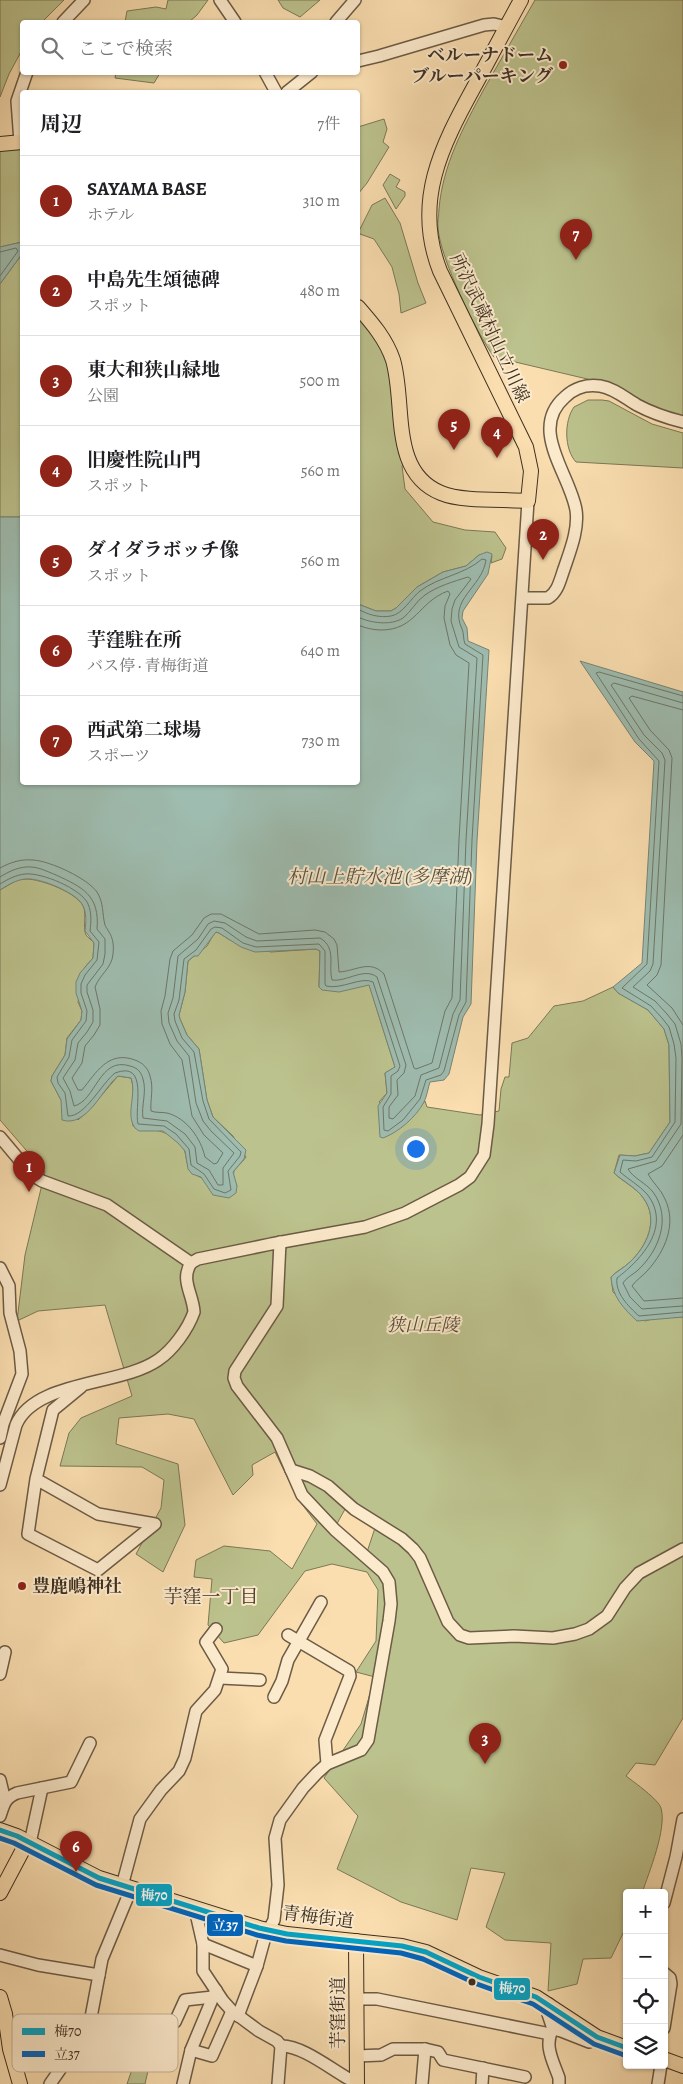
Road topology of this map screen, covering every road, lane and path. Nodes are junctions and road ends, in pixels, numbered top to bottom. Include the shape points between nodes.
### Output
1 (84, 0) edge
2 (220, 0) edge
3 (355, 0) edge
4 (521, 0) edge
5 (65, 20) edge
6 (234, 20) edge
7 (338, 20) edge
8 (507, 27) junction
9 (360, 61) edge
10 (27, 75) edge
11 (267, 75) edge
12 (308, 75) edge
13 (21, 90) edge
14 (275, 90) edge
15 (290, 90) edge
16 (20, 93) edge
17 (20, 126) edge
18 (20, 142) edge
19 (0, 144) edge
20 (360, 308) edge
21 (683, 422) edge
22 (528, 501) junction
23 (523, 598) junction
24 (0, 1137) edge
25 (280, 1242) junction
26 (191, 1263) junction
27 (0, 1268) edge
28 (5, 1303) edge
29 (82, 1386) junction
30 (0, 1438) edge
31 (292, 1470) junction
32 (36, 1479) junction
33 (0, 1485) edge
34 (683, 1549) edge
35 (321, 1602) dead end
36 (216, 1629) dead end
37 (288, 1635) dead end
38 (299, 1641) junction
39 (5, 1652) dead end
40 (0, 1674) edge
41 (220, 1678) junction
42 (260, 1680) dead end
43 (274, 1698) dead end
44 (90, 1743) dead end
45 (327, 1764) junction
46 (0, 1780) edge
47 (42, 1788) junction
48 (5, 1801) junction
49 (0, 1816) edge
50 (683, 1819) edge
51 (0, 1830) edge
52 (29, 1842) junction
53 (126, 1888) junction
54 (668, 1889) edge
55 (0, 1893) edge
56 (195, 1909) junction
57 (270, 1930) junction
58 (356, 1941) junction
59 (203, 1944) junction
60 (0, 1955) edge
61 (257, 1966) junction
62 (99, 1975) junction
63 (668, 1976) edge
64 (214, 1993) junction
65 (0, 1997) edge
66 (356, 1999) junction
67 (549, 2004) junction
68 (235, 2013) junction
69 (92, 2014) edge
70 (178, 2016) edge
71 (665, 2024) edge
72 (3, 2027) edge
73 (551, 2032) junction
74 (597, 2037) junction
75 (281, 2046) junction
76 (623, 2047) edge
77 (425, 2049) junction
78 (191, 2050) junction
79 (12, 2056) edge
80 (357, 2056) junction
81 (668, 2061) edge
82 (683, 2066) edge
83 (483, 2068) junction
84 (660, 2069) edge
85 (58, 2072) edge
86 (524, 2077) dead end
87 (357, 2082) edge
88 (50, 2084) edge
89 (184, 2084) edge
90 (278, 2084) edge
91 (422, 2084) edge
92 (482, 2084) edge
93 (559, 2084) edge
94 (658, 2084) edge

1 - 5 street
2 - 6 street
3 - 7 street
4 - 8 main road, 所沢武蔵村山立川線
8 - 9 street via 484,25
8 - 22 main road, 所沢武蔵村山立川線 via 442,150 432,184 429,224 440,271 526,446 530,463
10 - 13 street
11 - 14 street
12 - 15 street
16 - 17 street via 17,101
18 - 19 main road
20 - 22 main road via 379,331 391,354 407,459 419,478 434,490 453,496
21 - 23 street via 652,412 604,386 582,387 563,398 552,414 550,432 575,505 575,528 556,591 548,598
22 - 23 street
23 - 25 street via 484,1155 464,1182 405,1213 364,1227
24 - 26 street via 32,1175 107,1205
25 - 26 street
25 - 31 street via 277,1306 234,1378 241,1394 277,1438
26 - 29 street via 185,1278 194,1312 170,1350 149,1366
27 - 28 street via 9,1286
28 - 30 street via 20,1351 22,1374
29 - 32 street via 53,1410
29 - 33 street via 36,1402 24,1411 16,1425
31 - 34 street via 328,1486 354,1509 413,1548 448,1622 460,1635 469,1638 553,1638 589,1629 607,1616 639,1573
31 - 45 street via 302,1495 335,1530 383,1572 390,1588 389,1621 368,1740 361,1750
32 - 32 street via 28,1534 98,1570 154,1524 98,1514
35 - 38 street
36 - 41 street via 206,1642 222,1669
37 - 38 street
38 - 43 street
38 - 45 street via 349,1671 350,1676 325,1740
39 - 40 street
41 - 42 street
41 - 53 street via 215,1690 196,1711 179,1771 140,1819
44 - 47 street via 71,1782
45 - 57 street via 303,1788 278,1826 275,1845 278,1890
46 - 48 street
47 - 48 street via 17,1793
47 - 52 street
48 - 49 street
50 - 54 street
51 - 52 main road, 青梅街道
52 - 53 main road, 青梅街道 via 94,1876
52 - 55 main road
53 - 56 main road, 青梅街道
53 - 62 street
56 - 57 main road, 青梅街道
56 - 59 street
57 - 58 main road, 青梅街道
57 - 61 street
58 - 66 main road, 芋窪街道
58 - 67 main road, 青梅街道 via 426,1952
59 - 61 street
59 - 64 street via 203,1971
60 - 62 street
61 - 68 street
62 - 69 street
63 - 71 street via 672,1984
64 - 68 street
64 - 70 street via 186,2000
64 - 78 street
65 - 72 main road
66 - 73 street via 377,1999
66 - 80 main road, 芋窪街道
67 - 73 street
67 - 74 main road, 青梅街道
68 - 75 street
68 - 78 street via 212,2056
72 - 79 main road
73 - 74 street via 589,2042
73 - 93 street via 551,2057 560,2078
74 - 76 main road, 青梅街道
75 - 87 street via 300,2051
75 - 90 street
77 - 80 street via 393,2048 380,2055
77 - 83 street via 438,2052 443,2060
77 - 91 street
78 - 89 street
80 - 87 main road, 芋窪街道
81 - 82 main road
83 - 86 street
83 - 92 street
84 - 94 street
85 - 88 street

